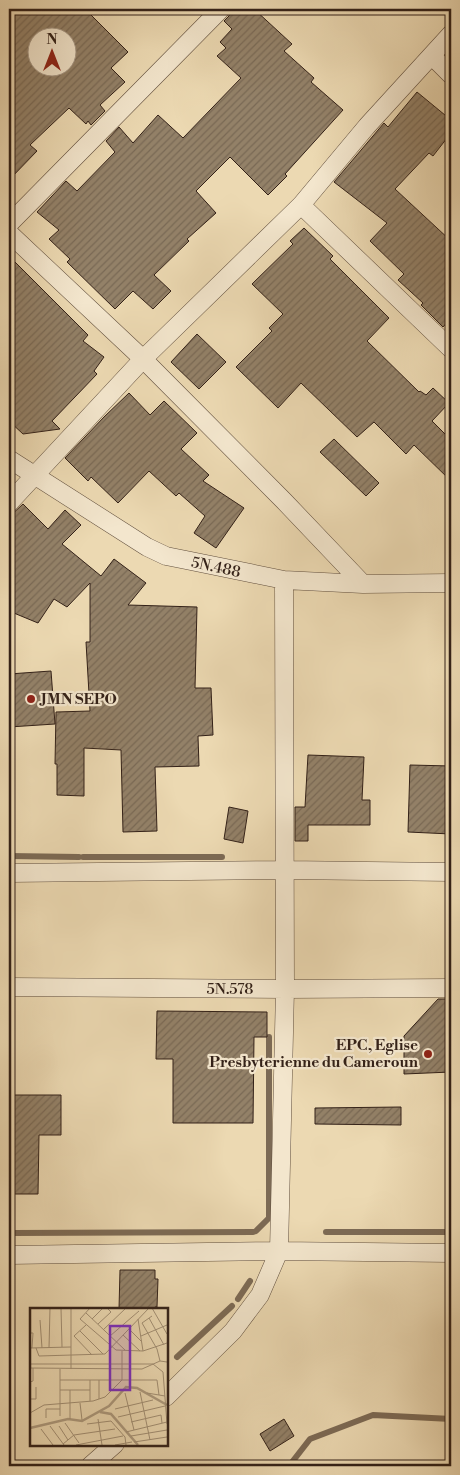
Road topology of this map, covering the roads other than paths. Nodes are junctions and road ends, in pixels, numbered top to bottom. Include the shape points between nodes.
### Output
1 (220, 9) edge
2 (451, 34) edge
3 (432, 56) junction
4 (451, 75) edge
5 (301, 205) junction
6 (9, 224) edge
7 (9, 233) edge
8 (451, 348) edge
9 (143, 359) junction
10 (9, 459) edge
11 (35, 476) junction
12 (9, 503) edge
13 (284, 580) junction
14 (451, 583) edge
15 (363, 584) junction
16 (285, 870) junction
17 (451, 872) edge
18 (9, 873) edge
19 (9, 987) edge
20 (451, 988) edge
21 (285, 989) junction
22 (279, 1251) junction
23 (451, 1253) edge
24 (9, 1255) edge
25 (168, 1395) edge
26 (114, 1445) edge
27 (90, 1466) edge

1 - 6 street
2 - 3 street
3 - 4 street
3 - 5 street via 367,126
5 - 8 street
5 - 9 street
7 - 9 street
9 - 11 street
9 - 15 street
10 - 11 street, 5N.488
11 - 12 street
11 - 13 street, 5N.488 via 160,553
13 - 15 street, 5N.488
13 - 16 street
14 - 15 street, 5N.488
16 - 17 street
16 - 18 street
16 - 21 street
19 - 21 street, 5N.578
20 - 21 street, 5N.578
21 - 22 street
22 - 23 street
22 - 24 street
22 - 25 street via 260,1295 233,1330
26 - 27 street

